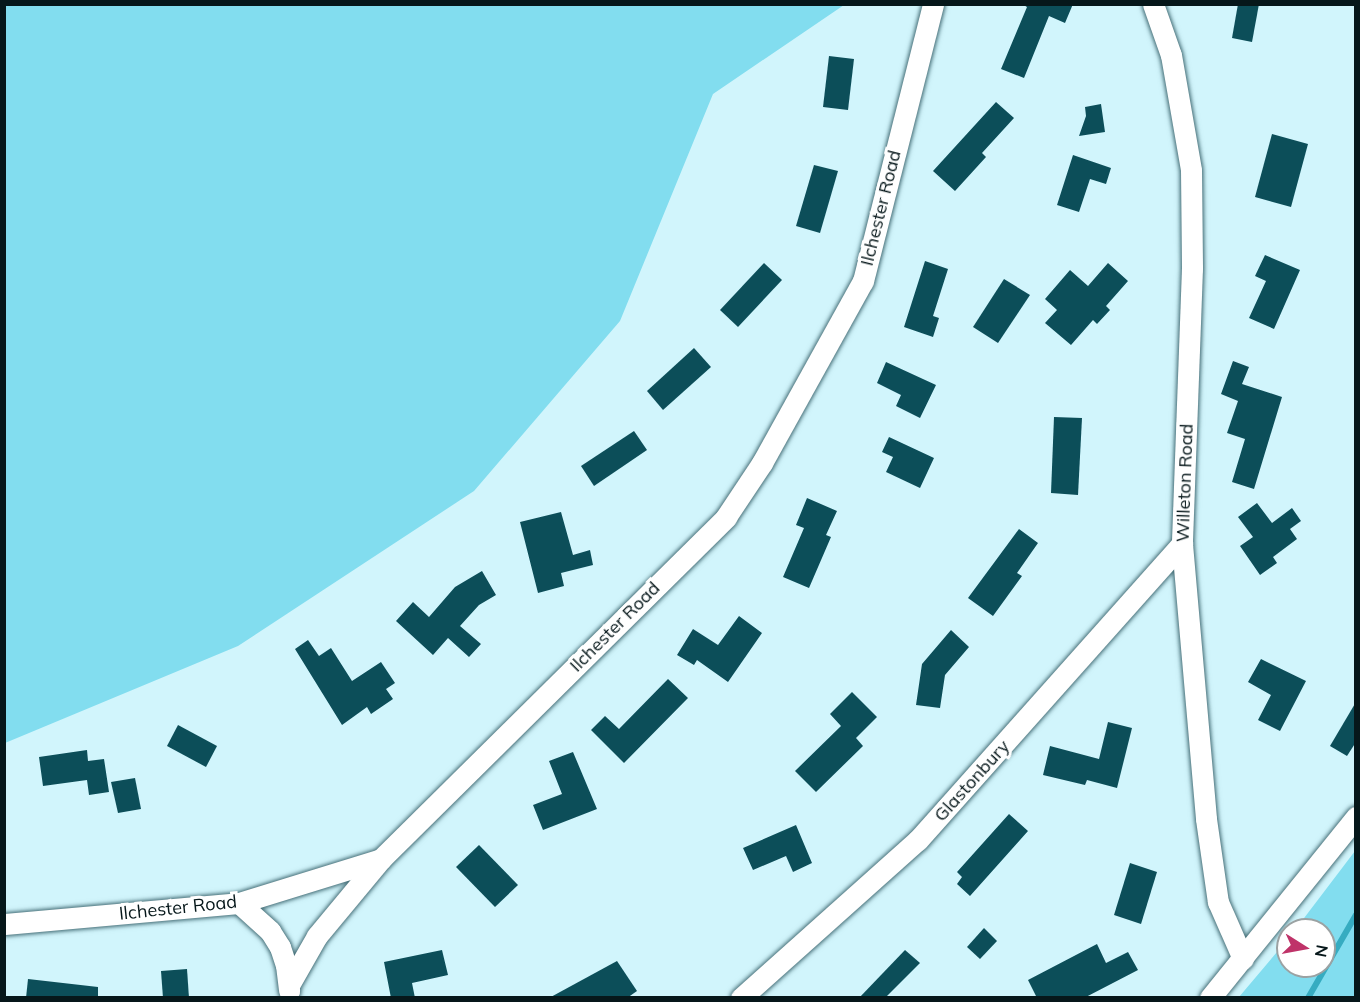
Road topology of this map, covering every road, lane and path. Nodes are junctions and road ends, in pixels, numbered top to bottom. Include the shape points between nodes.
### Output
1 (933, 4) edge
2 (1153, 4) edge
3 (1182, 544) junction
4 (1356, 817) edge
5 (381, 859) junction
6 (239, 903) junction
7 (4, 924) edge
8 (1243, 959) junction
9 (289, 991) edge
10 (741, 998) edge
11 (1210, 998) edge

1 - 5 street, Ilchester Road via 863,280 762,463 726,517
2 - 3 street, Willeton Road via 1171,55 1191,170 1192,268
3 - 8 street, Willeton Road via 1214,878 1226,924
3 - 10 street, Glastonbury via 918,840
4 - 8 street
5 - 6 street, Ilchester Road
5 - 9 street via 317,936
6 - 7 street, Ilchester Road
6 - 9 street via 270,931 280,947
8 - 11 street

